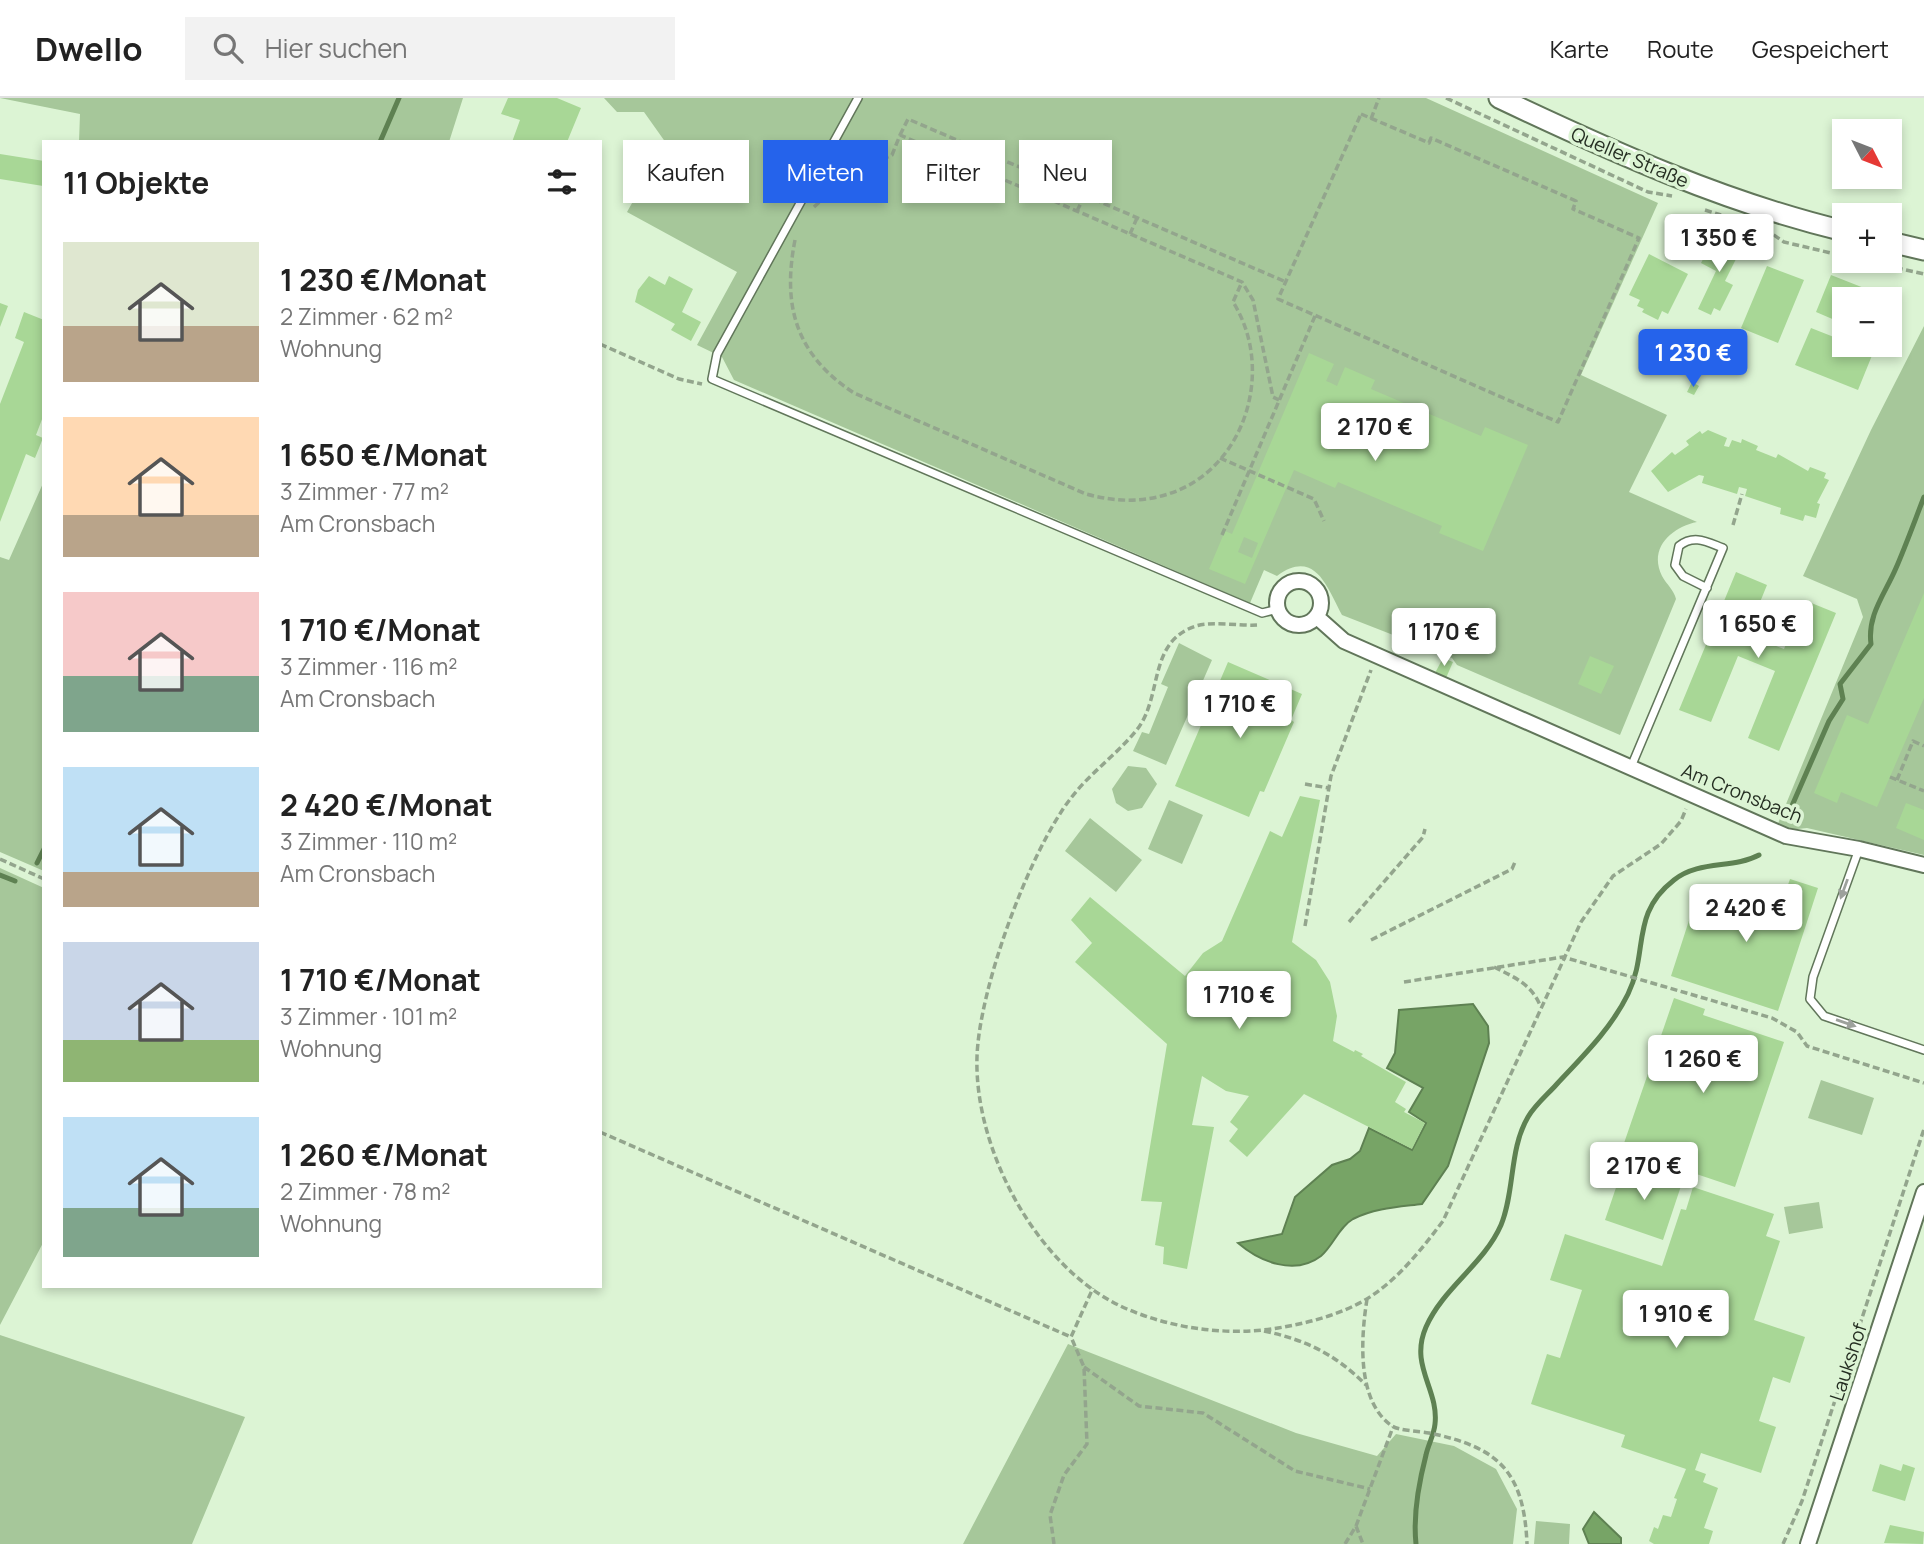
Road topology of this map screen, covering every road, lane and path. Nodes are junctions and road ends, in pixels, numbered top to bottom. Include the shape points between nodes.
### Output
1 (858, 98) edge
2 (1379, 98) edge
3 (1499, 98) edge
4 (1371, 119) junction
5 (900, 135) junction
6 (1019, 166) edge
7 (1019, 186) edge
8 (1057, 203) edge
9 (1081, 203) edge
10 (1103, 203) edge
11 (1077, 212) junction
12 (809, 213) dead end
13 (1137, 218) junction
14 (1832, 228) edge
15 (800, 230) dead end
16 (1130, 234) junction
17 (1902, 245) edge
18 (1924, 250) edge
19 (1902, 269) edge
20 (1924, 274) edge
21 (1242, 282) junction
22 (1286, 282) junction
23 (1315, 316) junction
24 (602, 345) edge
25 (712, 379) junction
26 (1279, 400) junction
27 (1220, 458) junction
28 (1249, 471) junction
29 (1742, 494) dead end
30 (1324, 521) dead end
31 (1733, 525) dead end
32 (1222, 535) dead end
33 (1707, 587) junction
34 (1278, 609) junction
35 (1262, 613) junction
36 (1317, 617) junction
37 (1377, 655) junction
38 (1924, 746) edge
39 (1631, 768) junction
40 (1890, 777) dead end
41 (1897, 780) junction
42 (1305, 784) dead end
43 (1329, 788) junction
44 (1924, 791) edge
45 (1692, 795) junction
46 (1424, 829) dead end
47 (1859, 849) junction
48 (0, 859) edge
49 (1515, 862) dead end
50 (1924, 865) edge
51 (42, 877) edge
52 (1349, 922) dead end
53 (1305, 926) dead end
54 (1371, 940) dead end
55 (1563, 957) junction
56 (1494, 967) junction
57 (1404, 982) dead end
58 (1541, 1007) junction
59 (1924, 1049) edge
60 (1924, 1083) edge
61 (1924, 1129) edge
62 (602, 1133) edge
63 (1924, 1192) edge
64 (1093, 1289) junction
65 (1367, 1299) junction
66 (1261, 1331) junction
67 (1071, 1338) junction
68 (1084, 1367) junction
69 (1368, 1386) junction
70 (1393, 1427) junction
71 (1370, 1489) junction
72 (1356, 1526) junction
73 (1054, 1544) edge
74 (1345, 1544) edge
75 (1363, 1544) edge
76 (1527, 1544) edge
77 (1783, 1544) edge
78 (1808, 1544) edge

1 - 25 lane via 717,354
2 - 4 path
3 - 14 main road, Queller Straße via 1720,196
4 - 22 path via 1361,114
4 - 23 path via 1429,143 1431,138 1576,201 1573,209 1640,238 1558,422
5 - 6 path via 908,118
5 - 7 path
5 - 12 path via 892,155 846,177
8 - 11 path
9 - 11 path
10 - 13 path
11 - 16 path
13 - 16 path
13 - 22 path
15 - 27 path via 788,288 793,313 816,362 854,393 1086,494 1111,500 1165,495 1189,484
16 - 21 path
17 - 18 main road
19 - 20 path
21 - 26 path via 1253,300 1273,397
21 - 27 path via 1233,302 1244,319 1253,379 1241,428
22 - 23 path via 1278,299
23 - 26 path
24 - 25 path via 679,379 702,384
25 - 35 lane
26 - 28 path
27 - 28 path
28 - 30 path via 1314,499
28 - 32 path
29 - 31 path
33 - 33 lane via 1723,548 1691,539 1679,546 1675,565 1682,576
33 - 39 lane
34 - 35 lane
34 - 36 street via 1285,621 1298,626
34 - 36 street via 1281,590 1293,582 1306,582 1321,597
35 - 64 path via 1257,626 1198,625 1178,635 1164,650 1151,709 1135,733 1090,773 1042,848 998,954 984,1006 977,1055 979,1106 1002,1174 1041,1238
36 - 37 street, Am Cronsbach via 1344,641
37 - 39 street, Am Cronsbach
37 - 43 path
38 - 41 path via 1913,741
39 - 45 street, Am Cronsbach
40 - 41 path
41 - 44 path
42 - 43 path
43 - 53 path
45 - 47 street, Am Cronsbach via 1786,836
45 - 55 path via 1672,834 1613,876
46 - 52 path via 1423,837
47 - 50 street, Am Cronsbach
47 -> 59 lane via 1813,978 1810,999 1824,1016
48 - 51 path
49 - 54 path via 1512,869
55 - 56 path
55 - 58 path
55 - 60 path via 1772,1018 1797,1032 1807,1045
56 - 57 path
56 - 58 path via 1524,983
58 - 65 path via 1443,1221 1413,1260
61 - 77 path via 1802,1501
62 - 67 path
63 - 78 street, Laukshof
64 - 66 path via 1126,1309 1190,1328
64 - 67 path
65 - 66 path via 1303,1324
65 - 69 path via 1363,1350
66 - 69 path via 1320,1348
67 - 68 path
68 - 71 path via 1139,1406 1203,1413 1295,1471
68 - 73 path via 1087,1444 1064,1475 1050,1516
69 - 70 path via 1375,1407
70 - 71 path
70 - 76 path via 1470,1442 1489,1452 1513,1480 1525,1510
71 - 72 path
72 - 74 path
72 - 75 path

